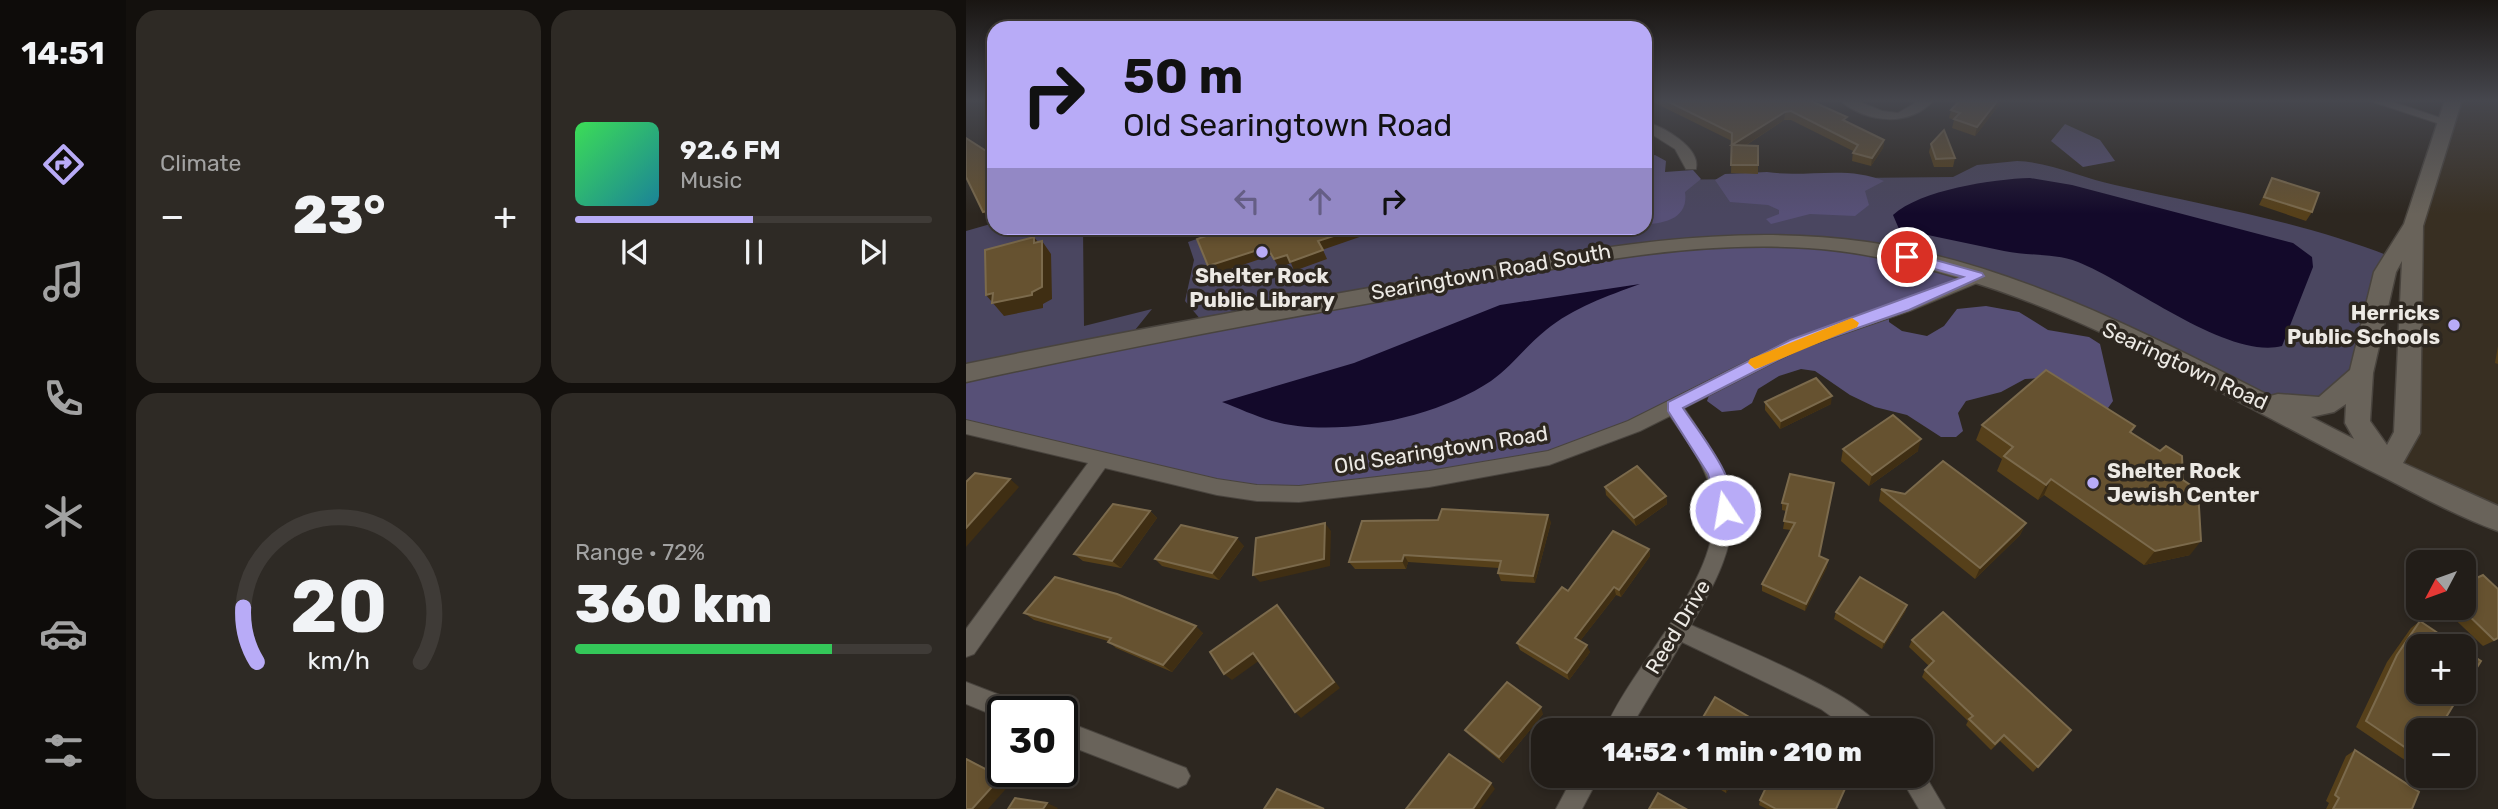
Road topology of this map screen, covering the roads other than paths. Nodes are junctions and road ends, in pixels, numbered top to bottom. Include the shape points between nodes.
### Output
1 (1666, 138) edge
2 (2441, 138) edge
3 (1691, 166) dead end
4 (2414, 225) junction
5 (1977, 276) junction
6 (966, 373) edge
7 (2361, 373) junction
8 (2249, 396) junction
9 (1673, 406) junction
10 (966, 427) edge
11 (1102, 458) junction
12 (2388, 466) junction
13 (2498, 519) edge
14 (1676, 629) junction
15 (966, 647) edge
16 (966, 693) edge
17 (987, 701) edge
18 (1623, 718) edge
19 (1853, 718) edge
20 (1078, 737) edge
21 (1178, 776) dead end
22 (1580, 788) edge
23 (1919, 788) edge
24 (1568, 809) edge
25 (1933, 809) edge

1 - 3 street via 1689,157
2 - 4 main road
4 - 7 main road via 2385,272
4 - 12 main road via 2407,433
5 - 6 main road, Searingtown Road South via 1907,257 1829,244 1757,239 1677,242 1372,293
5 - 8 main road, Searingtown Road via 2102,326
5 - 9 street, Old Searingtown Road via 1796,344
7 - 8 main road via 2334,403 2315,409
7 - 12 main road via 2357,423
8 - 12 main road, Searingtown Road
9 - 11 street, Old Searingtown Road via 1606,439 1549,458 1429,479 1299,494 1257,494 1217,487
9 - 14 street, Reed Drive via 1716,471 1725,510 1715,564
10 - 11 street, Old Searingtown Road
11 - 15 street
12 - 13 main road, Searingtown Road
14 - 18 street, Reed Drive
14 - 19 street via 1829,701
16 - 17 street
20 - 21 street
22 - 24 street
23 - 25 street

